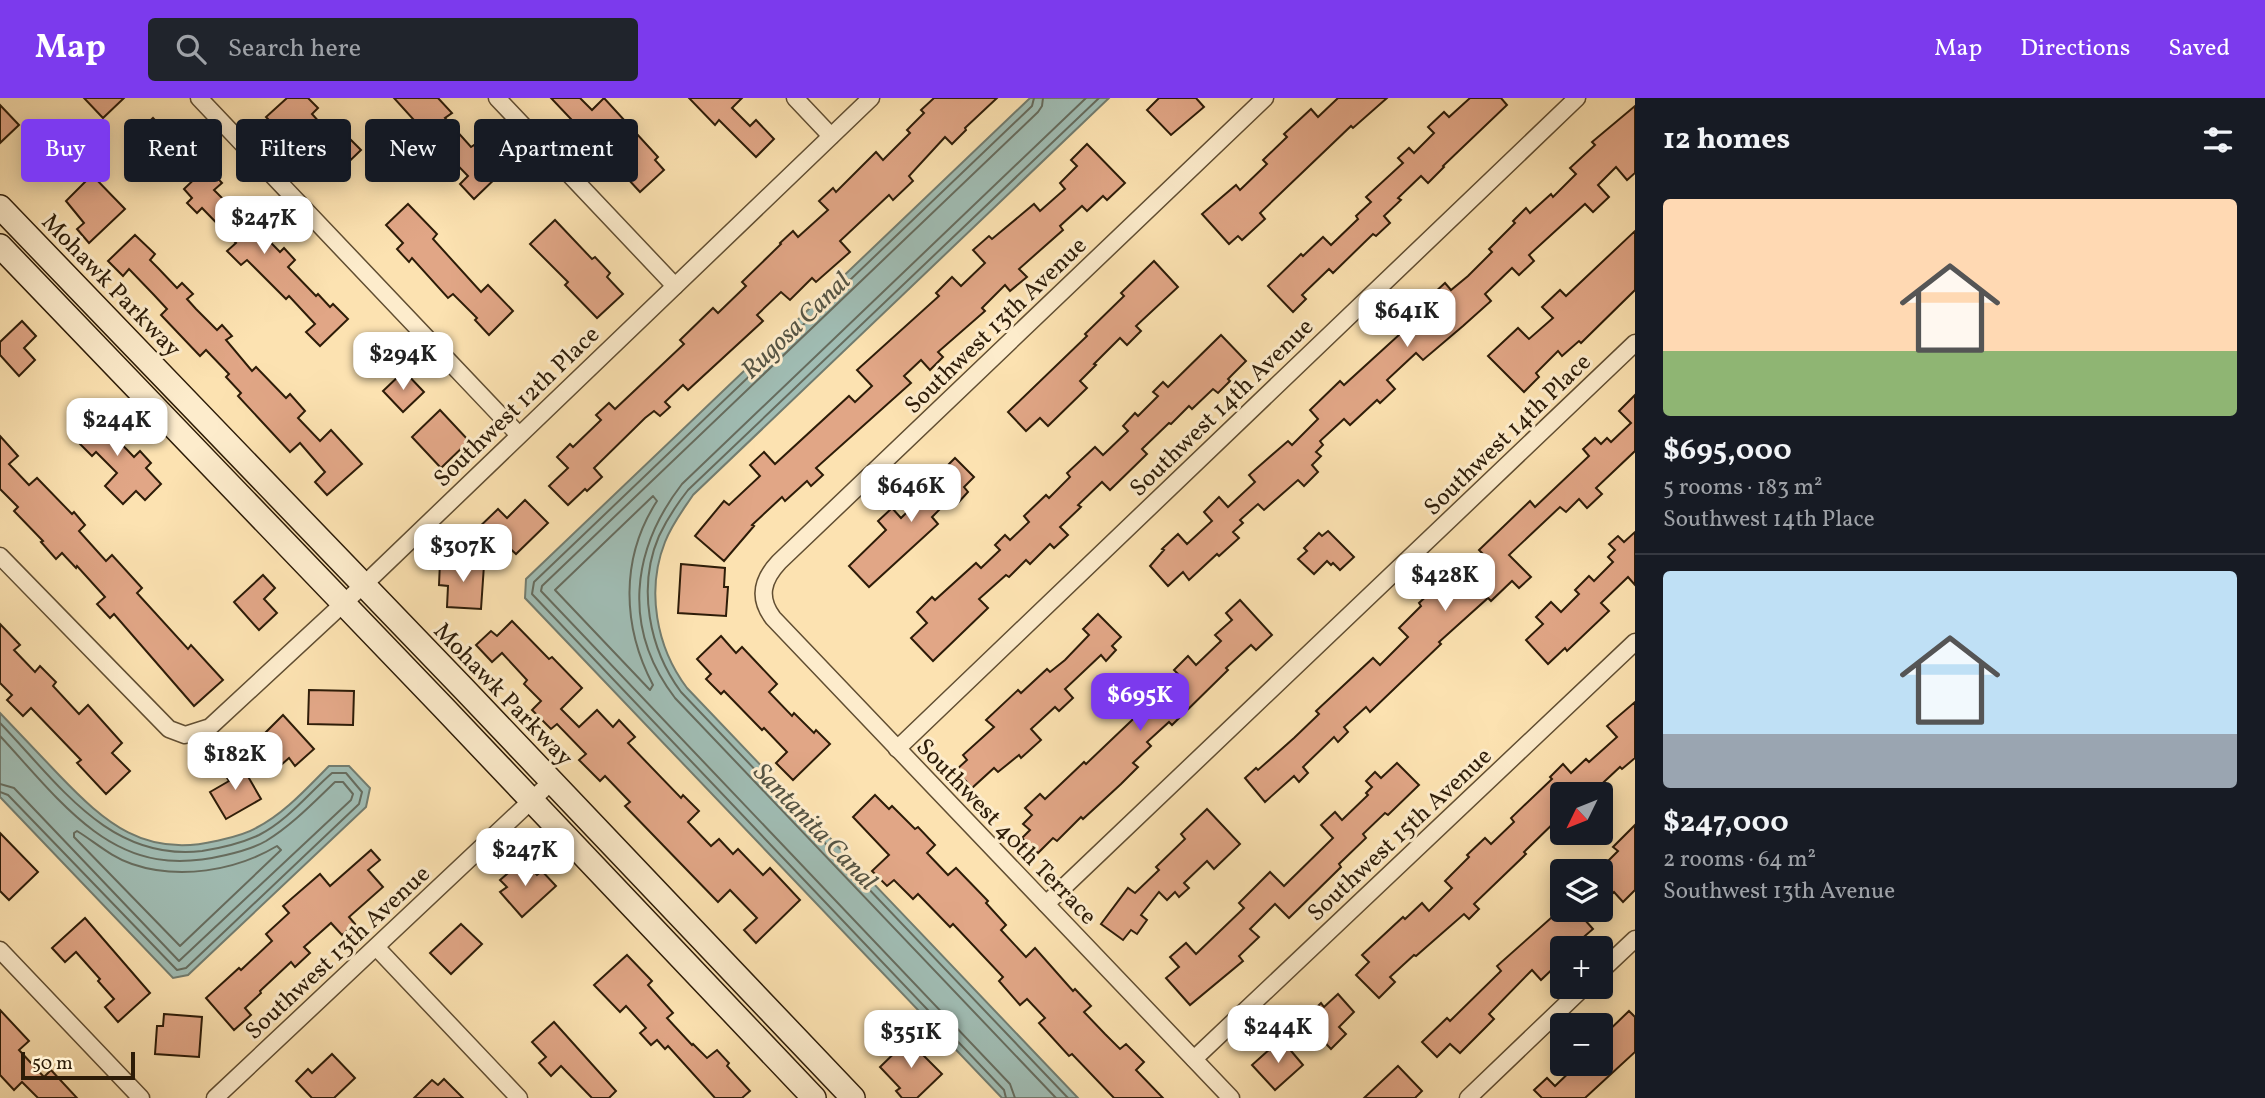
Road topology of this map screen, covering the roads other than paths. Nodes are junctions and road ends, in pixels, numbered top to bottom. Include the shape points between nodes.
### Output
1 (199, 98) edge
2 (498, 98) edge
3 (795, 98) edge
4 (871, 98) edge
5 (1265, 98) edge
6 (1577, 98) edge
7 (831, 136) junction
8 (0, 207) edge
9 (0, 246) edge
10 (675, 286) junction
11 (1635, 343) edge
12 (519, 435) junction
13 (0, 556) edge
14 (363, 585) junction
15 (763, 589) joint
16 (342, 604) junction
17 (1635, 642) edge
18 (897, 749) junction
19 (551, 782) junction
20 (531, 801) junction
21 (1045, 904) junction
22 (1635, 939) edge
23 (376, 947) junction
24 (0, 950) edge
25 (1613, 960) edge
26 (1571, 999) edge
27 (1194, 1059) junction
28 (141, 1098) edge
29 (215, 1098) edge
30 (519, 1098) edge
31 (814, 1098) edge
32 (853, 1098) edge
33 (1231, 1098) edge
34 (1468, 1098) edge

1 - 12 street
2 - 10 street
3 - 7 street
4 - 7 street, Southwest 12th Place
5 - 15 street, Southwest 13th Avenue via 779,562
6 - 18 street, Southwest 14th Avenue
7 - 10 street, Southwest 12th Place
8 - 14 street, Mohawk Parkway
9 - 16 street
10 - 12 street, Southwest 12th Place
11 - 21 street, Southwest 14th Place
12 - 14 street, Southwest 12th Place
13 - 16 street, Southwest 12th Place via 169,729 185,735 210,727
14 - 16 street, Southwest 12th Place
14 - 19 street, Mohawk Parkway
15 - 18 street, Southwest 40th Terrace via 773,618
16 - 20 street
17 - 27 street, Southwest 15th Avenue
18 - 21 street, Southwest 40th Terrace
19 - 20 street, Southwest 13th Avenue
19 - 32 street, Mohawk Parkway
20 - 23 street, Southwest 13th Avenue
20 - 31 street
21 - 27 street, Southwest 40th Terrace
22 - 25 street
23 - 29 street, Southwest 13th Avenue
23 - 30 street
24 - 28 street
26 - 34 street
27 - 33 street, Southwest 40th Terrace

